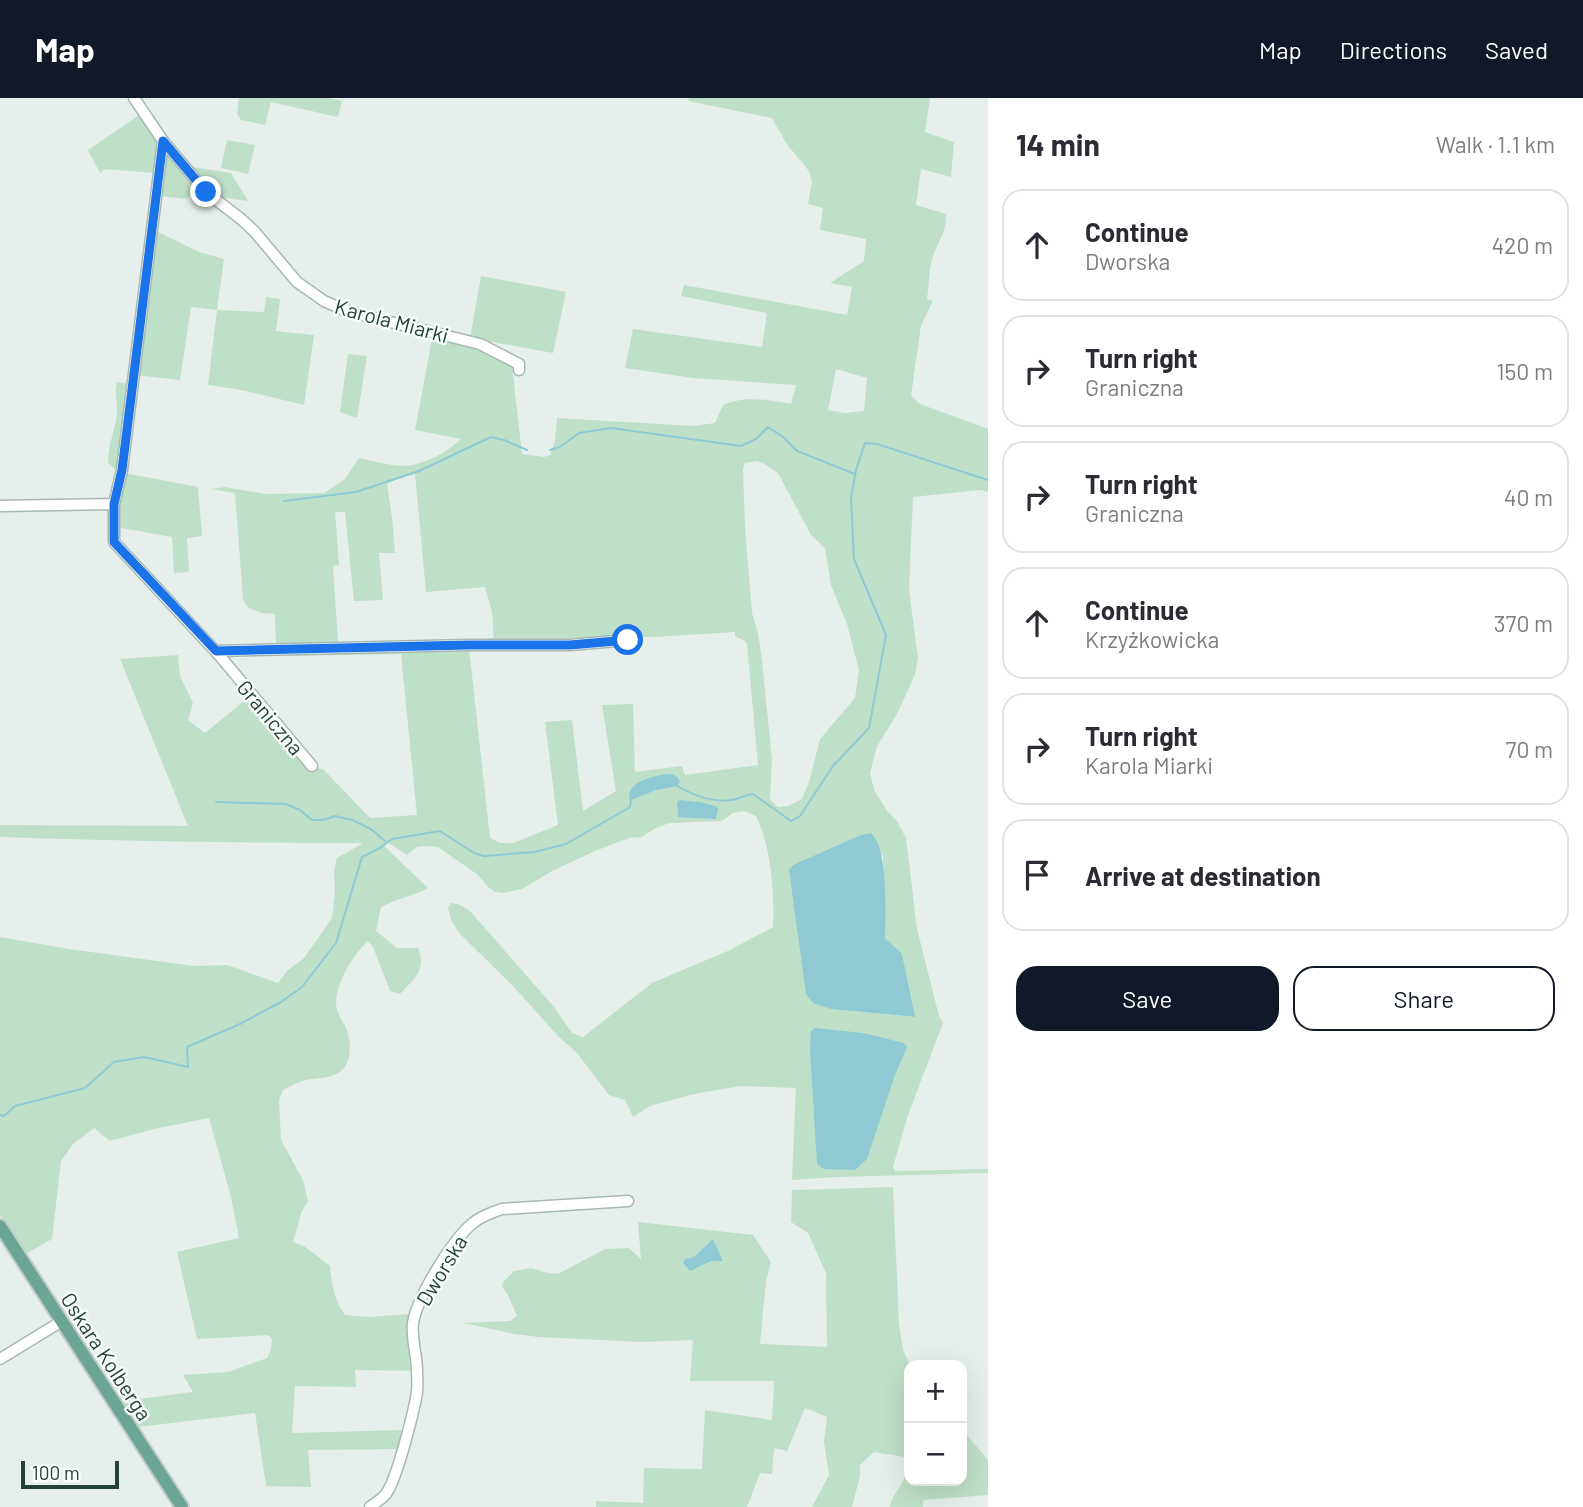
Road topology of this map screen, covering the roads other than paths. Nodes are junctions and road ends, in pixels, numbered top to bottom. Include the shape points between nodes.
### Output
1 (134, 98) edge
2 (163, 141) junction
3 (519, 370) dead end
4 (114, 504) junction
5 (0, 506) edge
6 (628, 640) dead end
7 (216, 651) junction
8 (312, 766) dead end
9 (628, 1201) dead end
10 (0, 1226) edge
11 (62, 1321) junction
12 (0, 1359) edge
13 (182, 1507) edge
14 (370, 1507) edge

1 - 2 street, Karola Miarki
2 - 3 street, Karola Miarki via 206,192 254,231 297,282 324,301 480,344 519,364
2 - 4 street, Graniczna
4 - 5 street
4 - 7 street, Graniczna via 114,542
6 - 7 street
7 - 8 street, Graniczna
9 - 14 street, Dworska via 502,1209 463,1232 416,1310 413,1408 394,1477 385,1495
10 - 11 main road, Oskara Kolberga
11 - 12 street
11 - 13 main road, Oskara Kolberga

